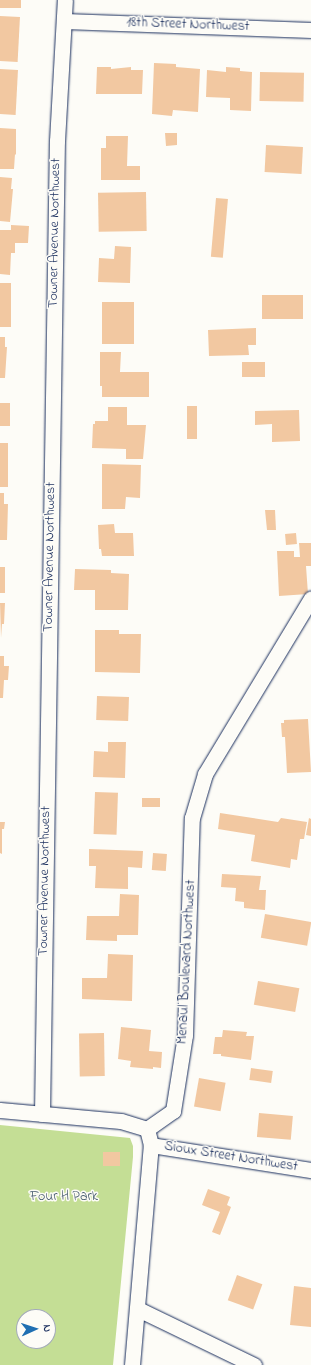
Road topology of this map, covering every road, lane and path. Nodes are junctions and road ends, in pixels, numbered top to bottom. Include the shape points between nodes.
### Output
1 (65, 0) edge
2 (65, 21) junction
3 (311, 30) edge
4 (311, 598) edge
5 (0, 1110) edge
6 (42, 1114) junction
7 (146, 1129) junction
8 (152, 1145) junction
9 (311, 1170) edge
10 (138, 1309) junction
11 (132, 1365) edge
12 (254, 1365) edge

1 - 2 street, Towner Avenue Northwest
2 - 3 street, 18th Street Northwest
2 - 6 street, Towner Avenue Northwest via 57,141
4 - 7 street, Menaul Boulevard Northwest via 205,774 192,818 185,1035 173,1111
5 - 6 street
6 - 7 street via 121,1121
7 - 8 street
8 - 9 street, Sioux Street Northwest
8 - 10 street
10 - 11 street
10 - 12 street

